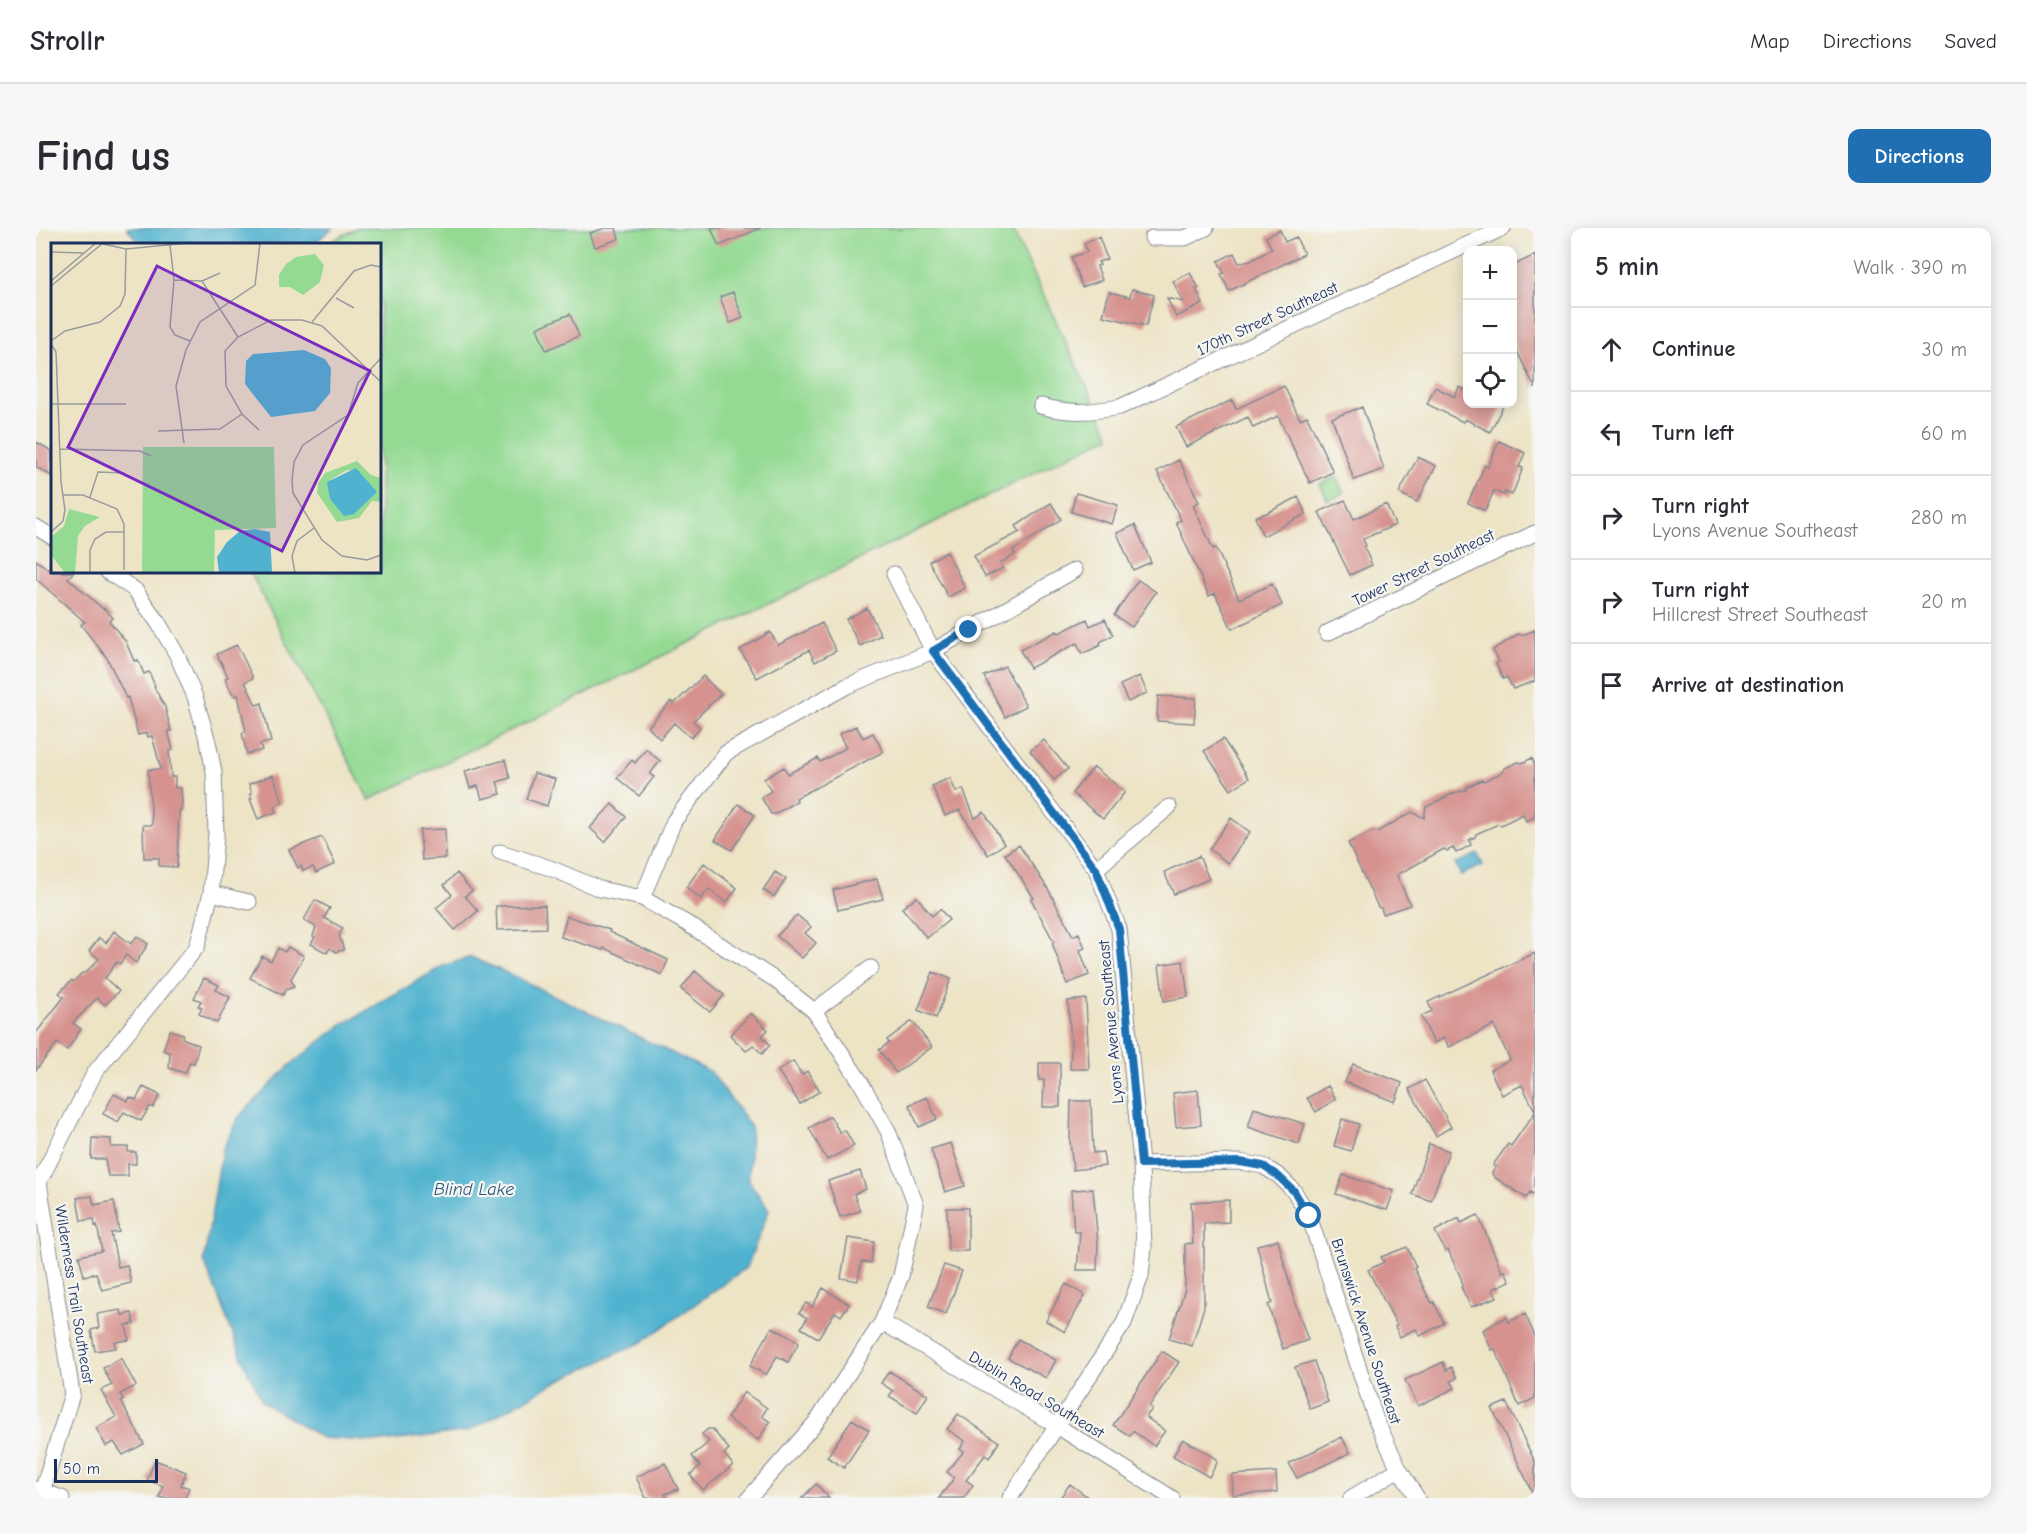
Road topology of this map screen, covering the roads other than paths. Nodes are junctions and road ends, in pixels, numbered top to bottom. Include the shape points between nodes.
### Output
1 (1206, 228) edge
2 (1503, 228) edge
3 (1152, 238) dead end
4 (1041, 406) dead end
5 (36, 527) edge
6 (1535, 533) edge
7 (51, 536) edge
8 (1075, 570) dead end
9 (110, 573) edge
10 (894, 574) dead end
11 (1327, 633) dead end
12 (933, 651) junction
13 (1169, 807) dead end
14 (500, 852) dead end
15 (1096, 869) junction
16 (211, 892) junction
17 (642, 898) junction
18 (249, 902) dead end
19 (871, 968) dead end
20 (814, 1011) junction
21 (1141, 1164) junction
22 (882, 1322) junction
23 (1057, 1426) junction
24 (1399, 1469) junction
25 (39, 1493) edge
26 (62, 1498) edge
27 (749, 1498) edge
28 (1010, 1498) edge
29 (1172, 1498) edge
30 (1351, 1498) edge
31 (1417, 1498) edge

1 - 3 street via 1185,238
2 - 4 street, 170th Street Southeast via 1120,407 1088,413
5 - 7 street
6 - 11 street, Tower Street Southeast
8 - 12 street
9 - 16 street, Wilderness Trail Southeast via 135,590 159,624 195,697 208,742 216,799
10 - 12 street, Lyons Avenue Southeast
12 - 15 street, Lyons Avenue Southeast
12 - 17 street via 846,686 726,753 674,821
13 - 15 street
14 - 17 street via 600,889
15 - 21 street, Lyons Avenue Southeast via 1119,929
16 - 18 street
16 - 25 street, Wilderness Trail Southeast via 197,947 96,1072 39,1182 72,1394
17 - 20 street via 774,979
19 - 20 street
20 - 22 street via 888,1131 916,1205 901,1276
21 - 23 street, Lyons Avenue Southeast via 1141,1276 1124,1323
21 - 24 street, Brunswick Avenue Southeast via 1240,1162 1263,1166 1294,1191 1309,1216 1376,1420
22 - 23 street, Dublin Road Southeast
22 - 27 street via 817,1421
23 - 28 street, Lyons Avenue Southeast
23 - 29 street, Dublin Road Southeast
24 - 30 street
24 - 31 street, Brunswick Avenue Southeast
25 - 26 street

